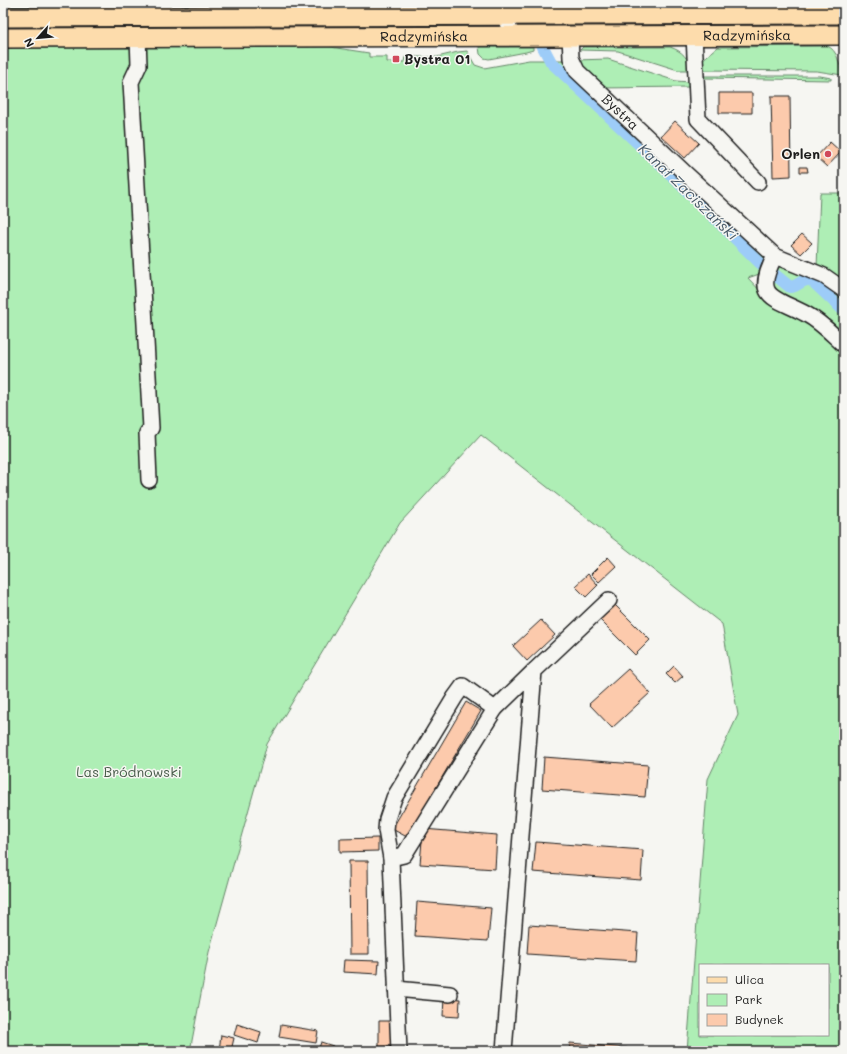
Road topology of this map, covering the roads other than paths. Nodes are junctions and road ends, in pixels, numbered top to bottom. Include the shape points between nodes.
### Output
1 (506, 8) edge
2 (805, 8) edge
3 (844, 14) edge
4 (3, 16) edge
5 (570, 35) junction
6 (694, 35) junction
7 (844, 35) edge
8 (512, 36) junction
9 (138, 37) junction
10 (3, 38) edge
11 (758, 182) dead end
12 (770, 266) junction
13 (844, 290) edge
14 (844, 345) edge
15 (149, 480) dead end
16 (609, 600) dead end
17 (534, 671) junction
18 (495, 709) junction
19 (391, 858) junction
20 (396, 990) junction
21 (450, 994) dead end
22 (399, 1051) edge
23 (504, 1051) edge

1 - 2 main road, Radzymińska
1 - 4 main road, Radzymińska via 475,15
1 - 8 street via 518,23
2 - 3 main road, Radzymińska
5 - 6 main road, Radzymińska
5 - 8 main road, Radzymińska
5 - 12 street, Bystra via 571,58 577,71 685,174
6 - 7 main road, Radzymińska
6 - 11 street via 698,119
8 - 9 main road, Radzymińska
9 - 10 main road, Radzymińska
9 - 15 street via 139,65 131,82 151,428 147,433
12 - 13 street, Bystra via 824,276
12 - 14 street via 766,285 773,297 817,321
16 - 17 street
17 - 18 street
17 - 23 street
18 - 19 street via 404,855
18 - 19 street via 463,686 455,696 394,798 386,830
19 - 20 street
20 - 21 street
20 - 22 street

